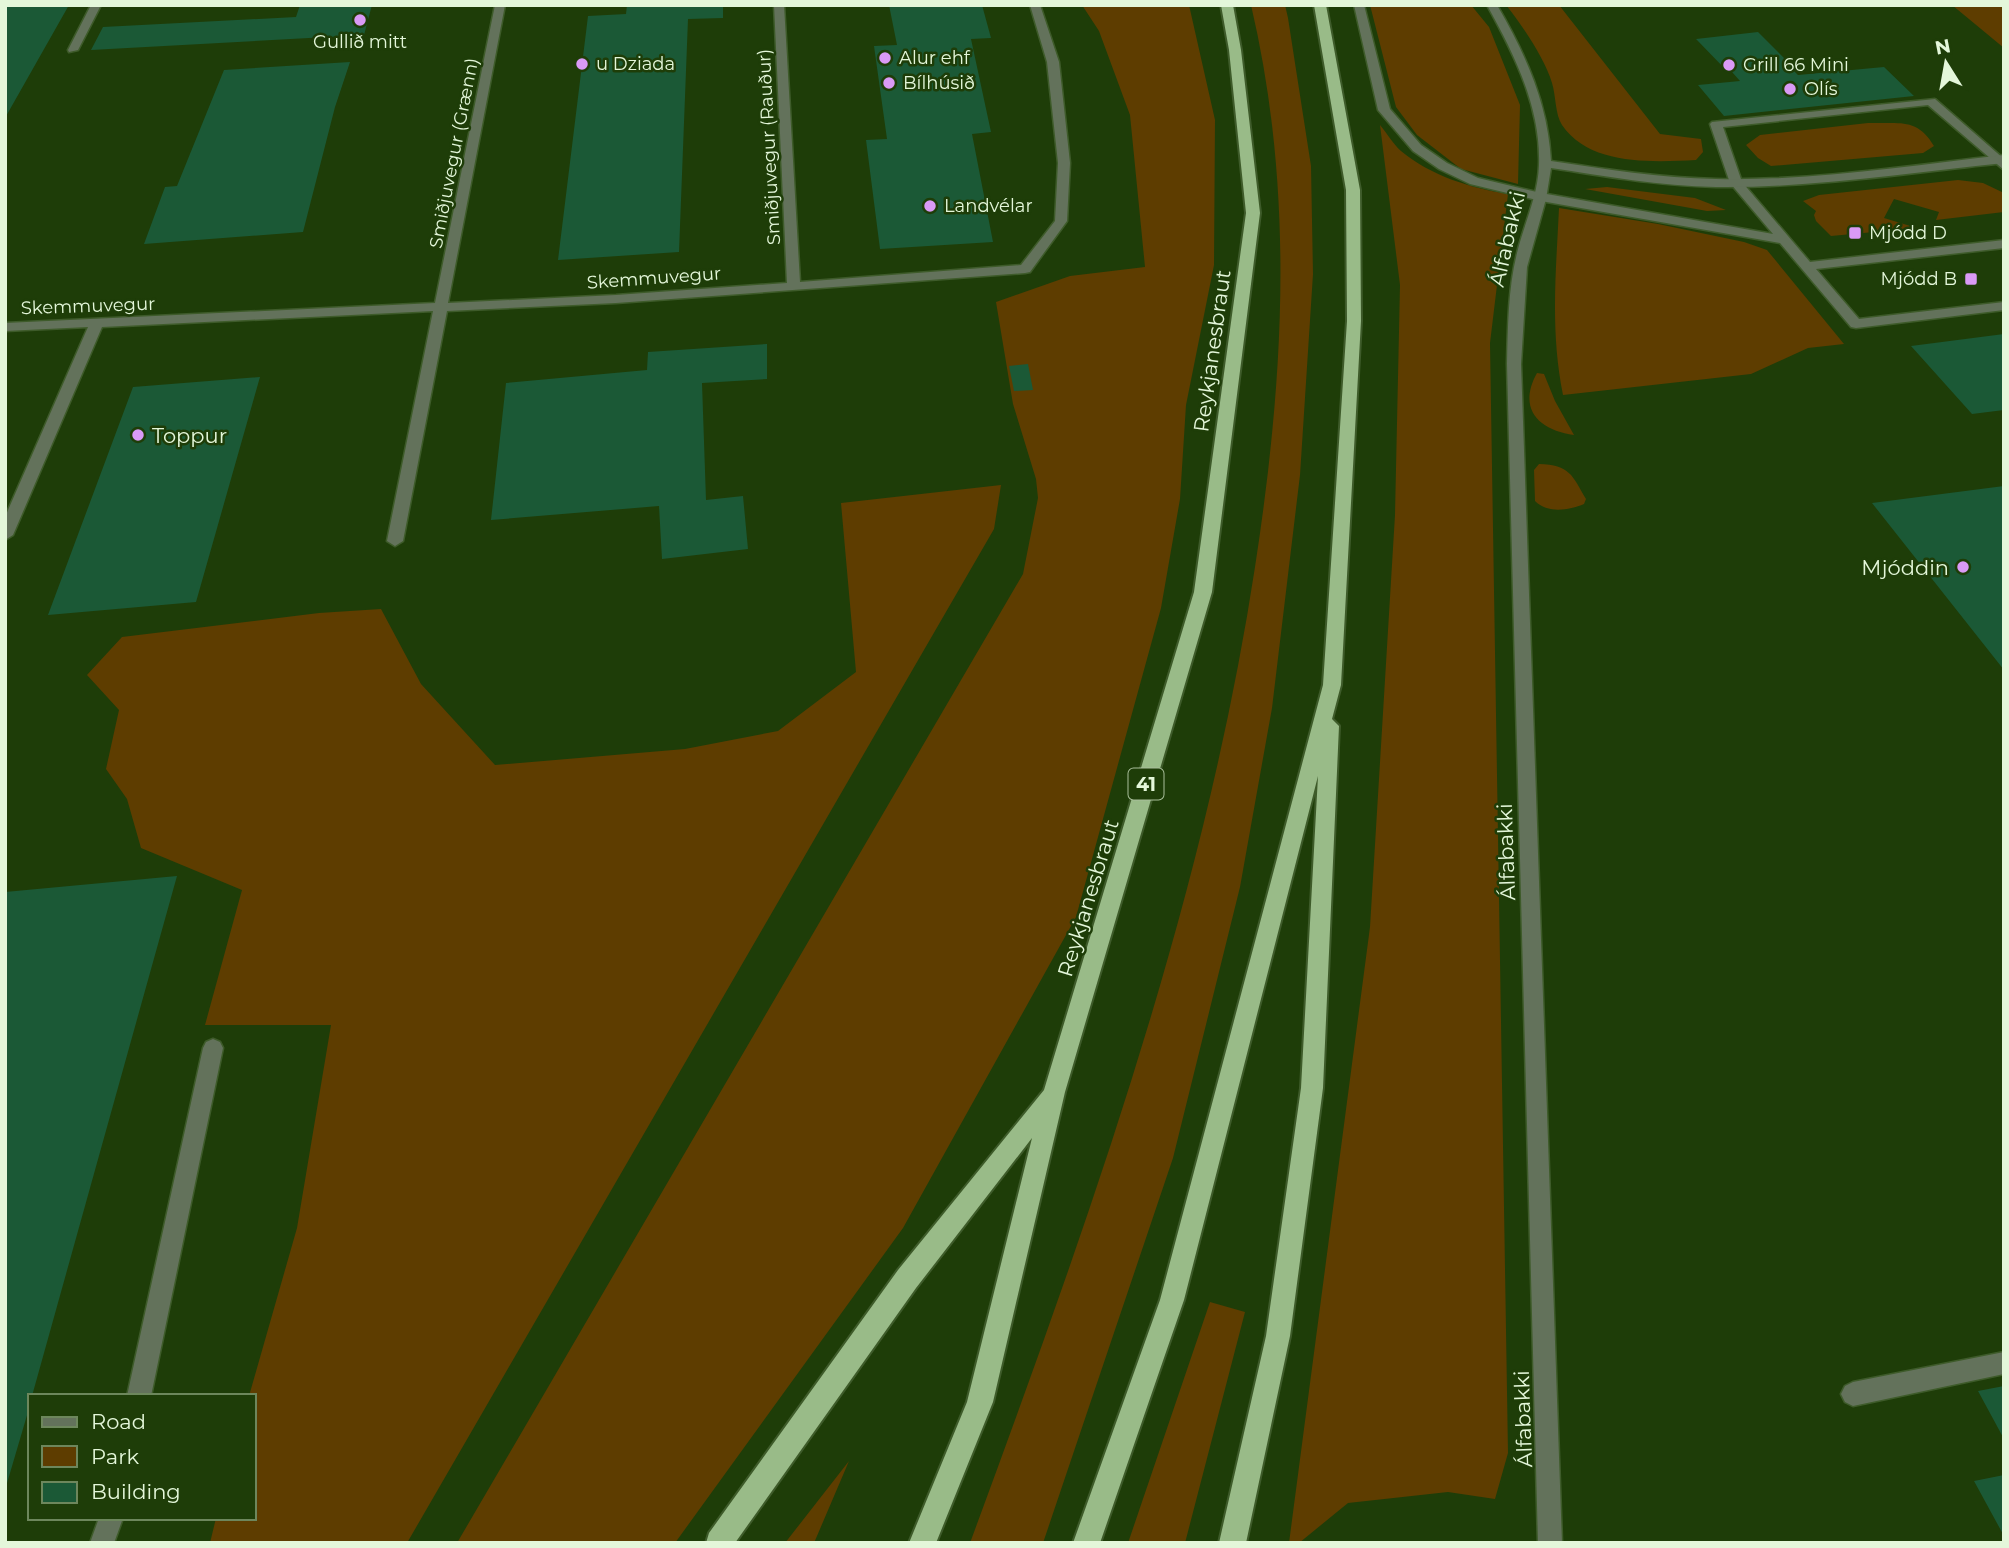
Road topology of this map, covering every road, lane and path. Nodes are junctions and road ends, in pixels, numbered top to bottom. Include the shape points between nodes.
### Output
1 (96, 5) edge
2 (500, 5) edge
3 (779, 5) edge
4 (1035, 5) edge
5 (1227, 5) edge
6 (1320, 5) edge
7 (1360, 5) edge
8 (1492, 5) edge
9 (73, 50) dead end
10 (2002, 161) edge
11 (1545, 164) junction
12 (1736, 183) junction
13 (1541, 197) junction
14 (1784, 240) junction
15 (2004, 244) edge
16 (1807, 267) junction
17 (794, 286) junction
18 (2004, 306) edge
19 (442, 308) junction
20 (97, 323) junction
21 (5, 327) edge
22 (5, 535) edge
23 (394, 541) dead end
24 (1332, 685) junction
25 (213, 1048) dead end
26 (1054, 1092) junction
27 (2004, 1363) edge
28 (139, 1394) edge
29 (1853, 1394) dead end
30 (110, 1520) edge
31 (102, 1543) edge
32 (719, 1543) edge
33 (922, 1543) edge
34 (1086, 1543) edge
35 (1233, 1543) edge
36 (1550, 1543) edge

1 - 9 street
2 - 19 street, Smiðjuvegur (Grænn)
3 - 17 street, Smiðjuvegur (Rauður)
4 - 17 street, Skemmuvegur via 1053,62 1064,163 1062,221 1025,269
5 - 26 highway, Reykjanesbraut / 41 via 1253,213 1203,592
6 - 24 highway via 1353,190 1354,321
7 - 13 street via 1384,110 1417,148 1474,181
8 - 11 street, Álfabakki via 1520,53 1537,99
10 - 12 street
10 - 12 street via 1931,101 1716,124
11 - 12 street
11 - 13 street, Álfabakki
12 - 14 street
13 - 14 street
13 - 36 street, Álfabakki via 1524,251 1515,304 1514,364
14 - 16 street
15 - 16 street
16 - 18 street via 1856,324
17 - 19 street, Skemmuvegur
19 - 20 street, Skemmuvegur
19 - 23 street, Smiðjuvegur (Grænn)
20 - 21 street, Skemmuvegur
20 - 22 street
24 - 34 highway via 1172,1300
24 - 35 highway via 1312,1087 1278,1336
25 - 28 street
26 - 32 highway via 907,1279
26 - 33 highway, Reykjanesbraut / 41 via 980,1402
27 - 29 street
30 - 31 street

